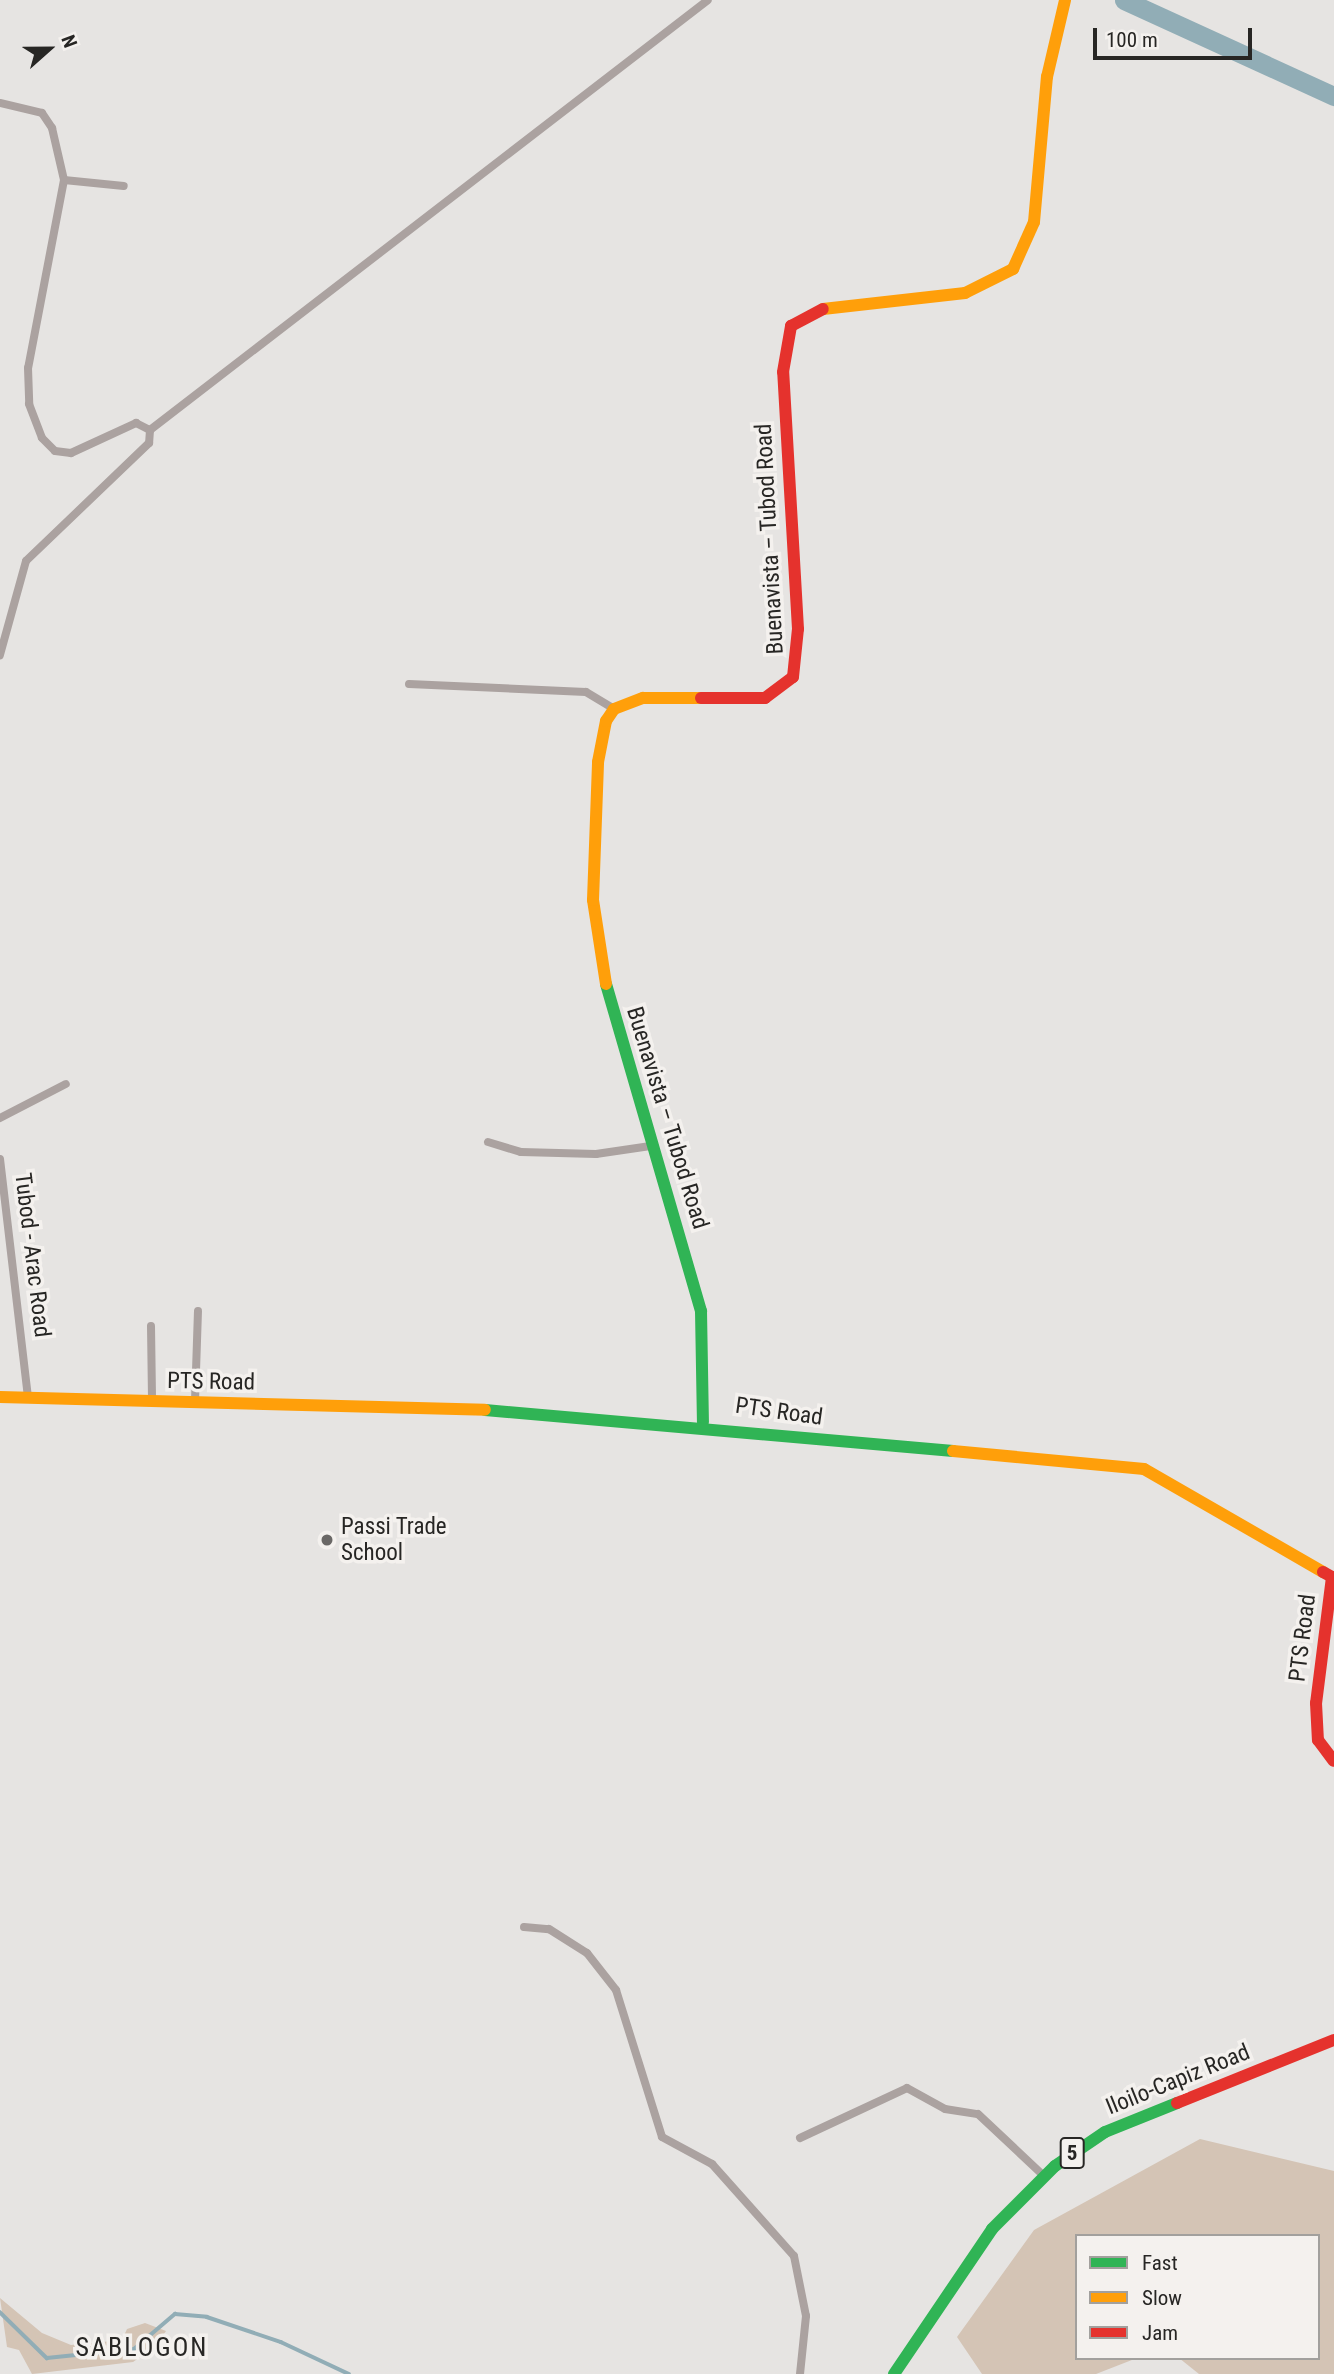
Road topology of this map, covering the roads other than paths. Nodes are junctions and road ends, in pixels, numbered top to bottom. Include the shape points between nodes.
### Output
1 (708, 0) edge
2 (1065, 0) edge
3 (0, 103) edge
4 (64, 180) junction
5 (124, 186) dead end
6 (150, 430) junction
7 (0, 655) edge
8 (409, 684) dead end
9 (614, 709) junction
10 (66, 1084) dead end
11 (0, 1118) edge
12 (488, 1142) dead end
13 (650, 1146) junction
14 (0, 1159) edge
15 (198, 1311) dead end
16 (151, 1326) dead end
17 (0, 1397) edge
18 (27, 1398) junction
19 (195, 1401) junction
20 (152, 1402) junction
21 (703, 1422) junction
22 (1334, 1761) edge
23 (524, 1927) dead end
24 (1334, 2040) edge
25 (800, 2138) dead end
26 (1044, 2176) junction
27 (800, 2374) edge
28 (894, 2374) edge

1 - 6 street
2 - 9 main road, Buenavista – Tubod Road via 1047,77 1034,222 1013,270 965,293 814,310 791,326 783,372 798,629 793,677 779,692 748,702 643,698
3 - 4 street via 42,113 52,128
4 - 5 street
4 - 6 street via 37,305 29,404 42,438 55,451 88,448 136,423
6 - 7 street via 149,443 26,561
8 - 9 street via 586,692
9 - 13 main road, Buenavista – Tubod Road via 598,762 593,900 612,1020
10 - 11 street
12 - 13 street via 521,1152 558,1153
13 - 21 main road, Buenavista – Tubod Road via 701,1311
14 - 18 street, Tubod - Arac Road
15 - 19 street
16 - 20 street
17 - 18 main road, PTS Road
18 - 20 main road, PTS Road
19 - 20 main road, PTS Road
19 - 21 main road, PTS Road
21 - 22 main road, PTS Road via 860,1445 1144,1469 1332,1577 1316,1703 1318,1740
23 - 27 street via 549,1929 587,1953 616,1990 662,2137 712,2164 794,2256 806,2316
24 - 26 main road, Iloilo-Capiz Road / 5 via 1105,2132
25 - 26 street via 907,2088 945,2109 978,2114
26 - 28 main road, Iloilo-Capiz Road / 5 via 992,2229

